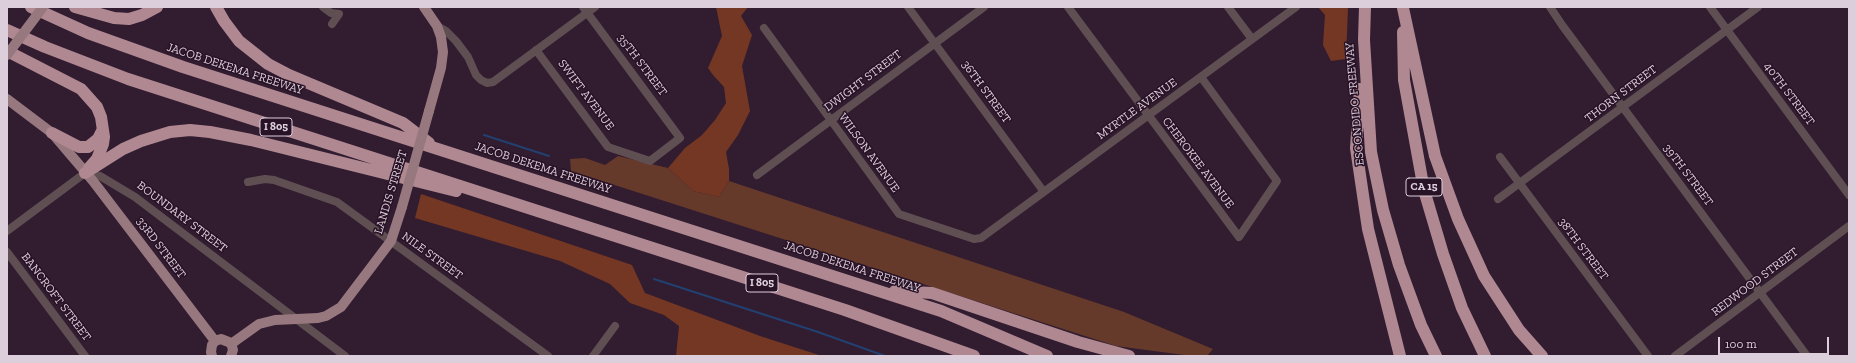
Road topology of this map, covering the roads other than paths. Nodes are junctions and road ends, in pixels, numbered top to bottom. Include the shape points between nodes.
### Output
1 (31, 7) edge
2 (43, 7) edge
3 (75, 7) edge
4 (157, 7) edge
5 (216, 7) edge
6 (323, 7) edge
7 (424, 7) edge
8 (595, 7) edge
9 (908, 7) edge
10 (984, 7) edge
11 (1068, 7) edge
12 (1228, 7) edge
13 (1296, 7) edge
14 (1365, 7) edge
15 (1403, 7) edge
16 (1550, 7) edge
17 (1710, 7) edge
18 (1758, 7) edge
19 (585, 10) edge
20 (332, 24) dead end
21 (437, 26) junction
22 (764, 28) dead end
23 (7, 30) edge
24 (1727, 30) junction
25 (1252, 39) junction
26 (1364, 40) junction
27 (935, 43) junction
28 (536, 50) junction
29 (7, 51) edge
30 (7, 55) edge
31 (1201, 77) junction
32 (7, 99) edge
33 (1623, 107) junction
34 (1148, 116) junction
35 (831, 120) junction
36 (102, 128) junction
37 (52, 133) junction
38 (680, 138) joint
39 (436, 148) junction
40 (1500, 157) dead end
41 (85, 173) junction
42 (757, 175) dead end
43 (248, 182) dead end
44 (1519, 184) junction
45 (1044, 192) junction
46 (1849, 194) edge
47 (1498, 199) dead end
48 (549, 214) junction
49 (899, 214) joint
50 (1849, 226) edge
51 (7, 231) edge
52 (391, 241) junction
53 (7, 252) edge
54 (876, 290) junction
55 (1760, 293) junction
56 (296, 319) junction
57 (615, 326) dead end
58 (215, 341) junction
59 (231, 344) junction
60 (85, 356) edge
61 (212, 356) edge
62 (231, 356) edge
63 (345, 356) edge
64 (548, 356) edge
65 (593, 356) edge
66 (974, 356) edge
67 (1047, 356) edge
68 (1129, 356) edge
69 (1400, 356) edge
70 (1436, 356) edge
71 (1485, 356) edge
72 (1542, 356) edge
73 (1648, 356) edge
74 (1675, 356) edge
75 (1807, 356) edge

1 - 39 highway, JACOB DEKEMA FREEWAY / I 805 via 88,33 183,67
2 - 30 main road, bridge
3 - 4 highway via 114,18 129,19
5 - 39 highway via 239,40 268,64 403,124
6 - 20 street via 331,13 339,14
7 - 21 main road
8 - 19 street
9 - 27 street, 36TH STREET
10 - 27 street, DWIGHT STREET
11 - 34 street, CHEROKEE AVENUE
12 - 25 street
13 - 25 street, MYRTLE AVENUE
14 - 26 highway, ESCONDIDO FREEWAY
15 - 71 highway, CA 15 via 1404,80 1424,190 1462,308
15 - 72 highway via 1435,156 1458,219 1484,276 1519,330
16 - 33 street, 39TH STREET
17 - 24 street, 40TH STREET
18 - 24 street, THORN STREET
19 - 28 street
19 - 38 street, 35TH STREET
21 - 28 street via 452,36 468,57 476,75 488,82 499,79
21 - 52 main road, LANDIS STREET, bridge via 443,52 441,68
22 - 35 street, WILSON AVENUE
23 - 48 highway, I 805 via 128,79
24 - 33 street, THORN STREET
24 - 46 street, 40TH STREET
25 - 31 street, MYRTLE AVENUE
26 - 69 highway via 1356,148 1368,229
26 - 70 highway, ESCONDIDO FREEWAY via 1371,152 1382,210 1421,325
27 - 35 street, DWIGHT STREET
27 - 45 street, 36TH STREET
28 - 38 street, SWIFT AVENUE via 608,147 650,161
29 - 36 highway via 81,89 97,107
31 - 34 street, MYRTLE AVENUE
31 - 34 street, CHEROKEE AVENUE via 1277,181 1239,237
32 - 37 main road
33 - 44 street, THORN STREET
33 - 55 street, 39TH STREET
34 - 45 street, MYRTLE AVENUE
35 - 42 street, DWIGHT STREET
35 - 49 street, WILSON AVENUE
36 - 37 highway via 98,139 88,147 79,146
36 - 41 highway via 103,144 97,159
37 - 41 main road
39 - 54 highway, JACOB DEKEMA FREEWAY / I 805
40 - 44 street, 38TH STREET
41 - 48 highway via 123,149 155,136 183,131 210,132
41 - 51 street
41 - 56 street, BOUNDARY STREET via 100,176 135,197
41 - 58 main road, 33RD STREET
43 - 52 street, NILE STREET via 274,180 337,202
44 - 47 street, THORN STREET
44 - 73 street, 38TH STREET
45 - 49 street, MYRTLE AVENUE via 981,238 974,239
48 - 66 highway, I 805 via 845,310
50 - 55 street, REDWOOD STREET
52 - 56 main road, LANDIS STREET via 341,307 326,316
52 - 64 street, NILE STREET
53 - 60 street, BANCROFT STREET
54 - 67 highway, JACOB DEKEMA FREEWAY / I 805 via 941,311
54 - 68 highway via 932,293 1078,342
55 - 74 street, REDWOOD STREET
55 - 75 street, 39TH STREET
56 - 59 main road, LANDIS STREET via 259,324
56 - 63 street, BOUNDARY STREET
57 - 65 street
58 - 59 main road via 224,339
58 - 61 main road via 211,349
59 - 62 main road

